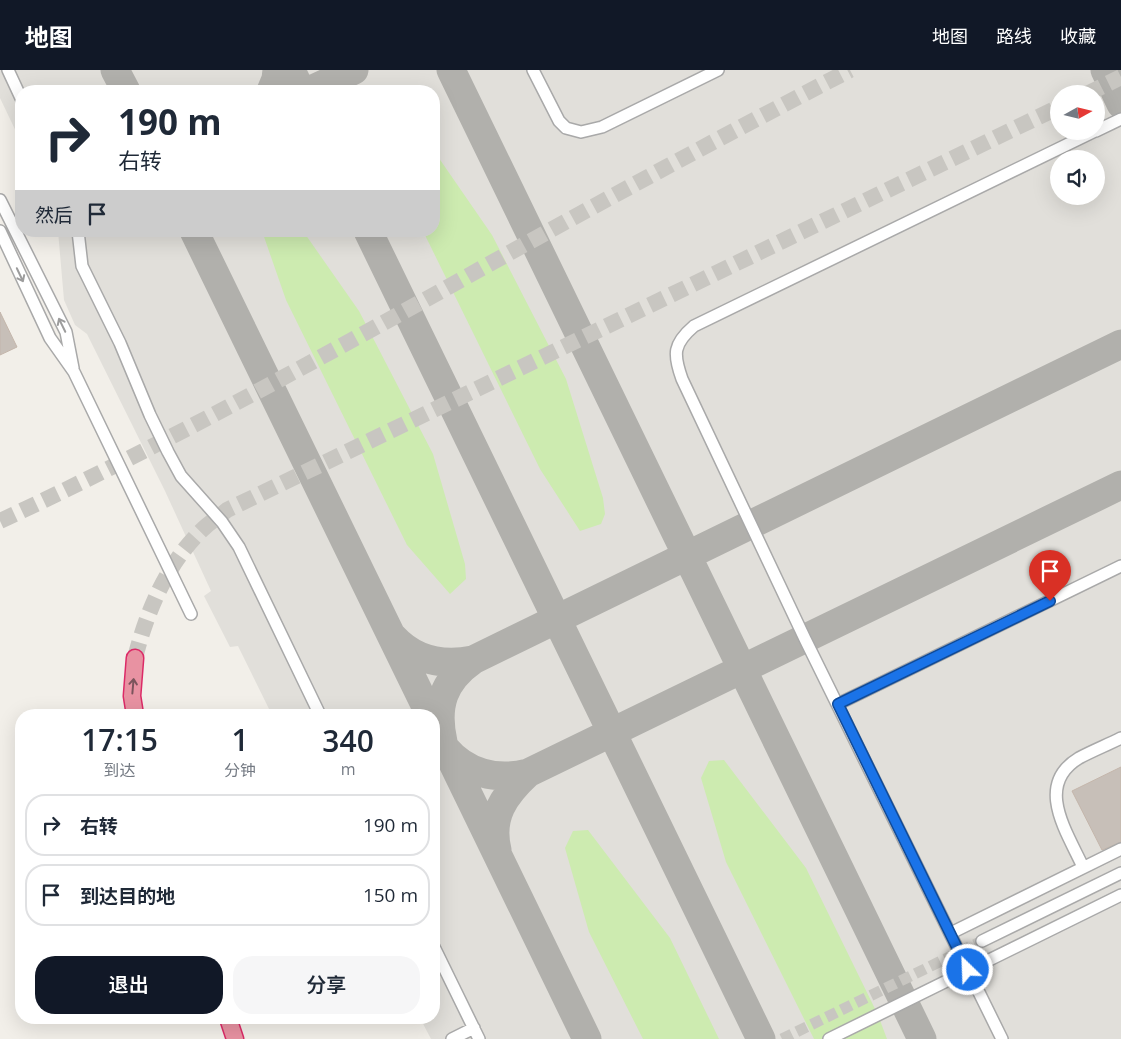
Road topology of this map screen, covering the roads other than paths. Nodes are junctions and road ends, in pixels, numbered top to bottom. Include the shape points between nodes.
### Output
1 (8, 70) edge
2 (533, 70) edge
3 (718, 70) edge
4 (15, 85) edge
5 (1121, 119) edge
6 (1105, 127) edge
7 (1077, 140) edge
8 (0, 200) edge
9 (15, 230) edge
10 (0, 231) edge
11 (18, 237) edge
12 (79, 237) edge
13 (74, 372) junction
14 (1121, 566) edge
15 (191, 614) dead end
16 (135, 658) tunnel mouth
17 (838, 704) junction
18 (133, 709) edge
19 (317, 709) edge
20 (1121, 738) edge
21 (1121, 849) edge
22 (1083, 867) junction
23 (1121, 873) edge
24 (1121, 896) edge
25 (951, 933) junction
26 (982, 941) tunnel mouth
27 (440, 959) edge
28 (968, 970) junction
29 (230, 1024) edge
30 (476, 1034) edge
31 (235, 1039) edge
32 (452, 1039) edge
33 (829, 1039) edge
34 (1002, 1039) edge

1 - 4 lane
2 - 3 lane via 558,120 566,128 581,132 602,126
5 - 6 lane
7 - 17 lane via 694,326 682,336 676,350 676,363 682,379
9 -> 8 lane
10 -> 13 lane via 50,338
13 -> 11 lane via 66,332
12 - 19 lane via 82,266 120,342 158,431 194,493 222,522 240,547
13 - 15 lane
14 - 17 lane
18 -> 16 highway
17 - 25 lane
20 - 22 lane via 1078,759 1058,780 1057,808
21 - 22 lane
22 - 25 lane
23 - 26 lane
24 - 28 lane
25 - 28 lane
27 - 30 lane
28 - 33 lane
28 - 34 lane
29 - 31 highway
30 - 32 lane

